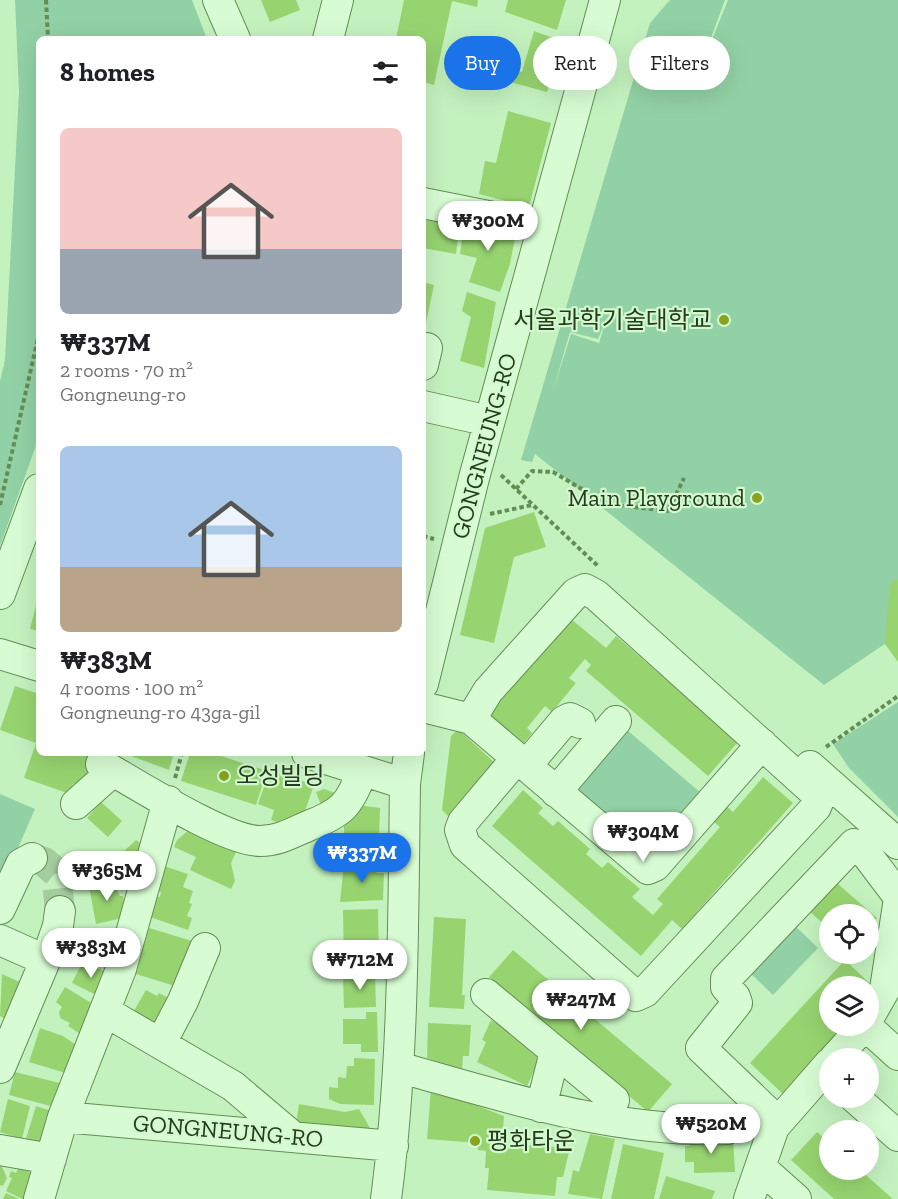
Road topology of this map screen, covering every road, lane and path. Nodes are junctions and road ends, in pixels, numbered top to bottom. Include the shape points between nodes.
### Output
1 (46, 0) edge
2 (218, 0) edge
3 (338, 0) edge
4 (605, 0) edge
5 (48, 36) edge
6 (234, 36) edge
7 (329, 36) edge
8 (426, 204) edge
9 (543, 227) junction
10 (36, 347) edge
11 (426, 407) edge
12 (489, 421) junction
13 (498, 472) dead end
14 (684, 478) dead end
15 (516, 489) junction
16 (36, 497) edge
17 (533, 504) junction
18 (0, 505) edge
19 (486, 514) dead end
20 (601, 569) dead end
21 (0, 594) edge
22 (433, 599) edge
23 (0, 654) edge
24 (426, 658) edge
25 (36, 665) edge
26 (898, 696) edge
27 (426, 708) edge
28 (471, 719) junction
29 (616, 721) dead end
30 (580, 723) dead end
31 (762, 744) junction
32 (316, 756) edge
33 (409, 756) edge
34 (521, 762) junction
35 (806, 762) joint
36 (362, 771) junction
37 (405, 784) junction
38 (556, 792) junction
39 (168, 801) junction
40 (76, 804) dead end
41 (898, 844) edge
42 (32, 858) dead end
43 (898, 896) edge
44 (898, 905) edge
45 (0, 909) edge
46 (60, 911) tunnel mouth
47 (0, 940) edge
48 (205, 948) dead end
49 (45, 960) junction
50 (486, 994) dead end
51 (879, 1000) edge
52 (106, 1012) junction
53 (856, 1036) edge
54 (876, 1036) edge
55 (161, 1043) junction
56 (846, 1048) edge
57 (555, 1052) junction
58 (898, 1055) edge
59 (398, 1067) junction
60 (0, 1068) edge
61 (819, 1077) edge
62 (614, 1100) dead end
63 (541, 1107) junction
64 (866, 1108) edge
65 (63, 1117) junction
66 (777, 1121) junction
67 (727, 1130) dead end
68 (292, 1136) junction
69 (898, 1136) edge
70 (393, 1146) junction
71 (0, 1150) edge
72 (51, 1159) junction
73 (760, 1167) junction
74 (39, 1199) edge
75 (386, 1199) edge
76 (749, 1199) edge
77 (796, 1199) edge

1 - 5 path
2 - 6 street
3 - 7 street
4 - 9 street, GONGNEUNG-RO
8 - 9 street
9 - 12 street, GONGNEUNG-RO
10 - 18 path
11 - 12 street
12 - 22 street, GONGNEUNG-RO
13 - 15 path
14 - 15 path via 668,511 608,504 554,472 532,471
15 - 17 path
16 - 21 street
17 - 19 path
17 - 20 path
22 - 24 street, GONGNEUNG-RO
23 - 25 street
26 - 35 path
27 - 28 street
28 - 31 street via 488,691 576,593 585,590 596,595
28 - 34 street
29 - 38 street
30 - 34 street via 570,718 564,721
31 - 34 street via 816,793 819,802 645,992 636,996 465,845 460,831 463,822
31 - 38 street via 655,866 648,869
32 - 36 street
33 - 37 street
34 - 38 street
35 - 41 street
36 - 37 street
36 - 39 street via 353,798 338,813 277,839 260,841 234,836
37 - 59 street
39 - 40 street via 107,767
39 - 52 street
42 - 45 street via 21,864
43 - 66 street via 861,847 854,844 726,979 726,987 736,1003 701,1048
44 - 51 street via 885,989
46 - 49 street
47 - 49 street
48 - 55 street
49 - 60 street
50 - 57 street
52 - 55 street
52 - 65 street
53 - 56 street
54 - 58 street
55 - 68 street via 233,1086
57 - 62 street
57 - 63 street
59 - 63 street
59 - 70 street
61 - 66 street
63 - 67 street via 569,1115 679,1131
64 - 69 street
65 - 68 street, GONGNEUNG-RO
65 - 72 street
66 - 73 street
68 - 70 street, GONGNEUNG-RO
70 - 75 street
71 - 72 street
72 - 74 street
73 - 76 street
73 - 77 street

